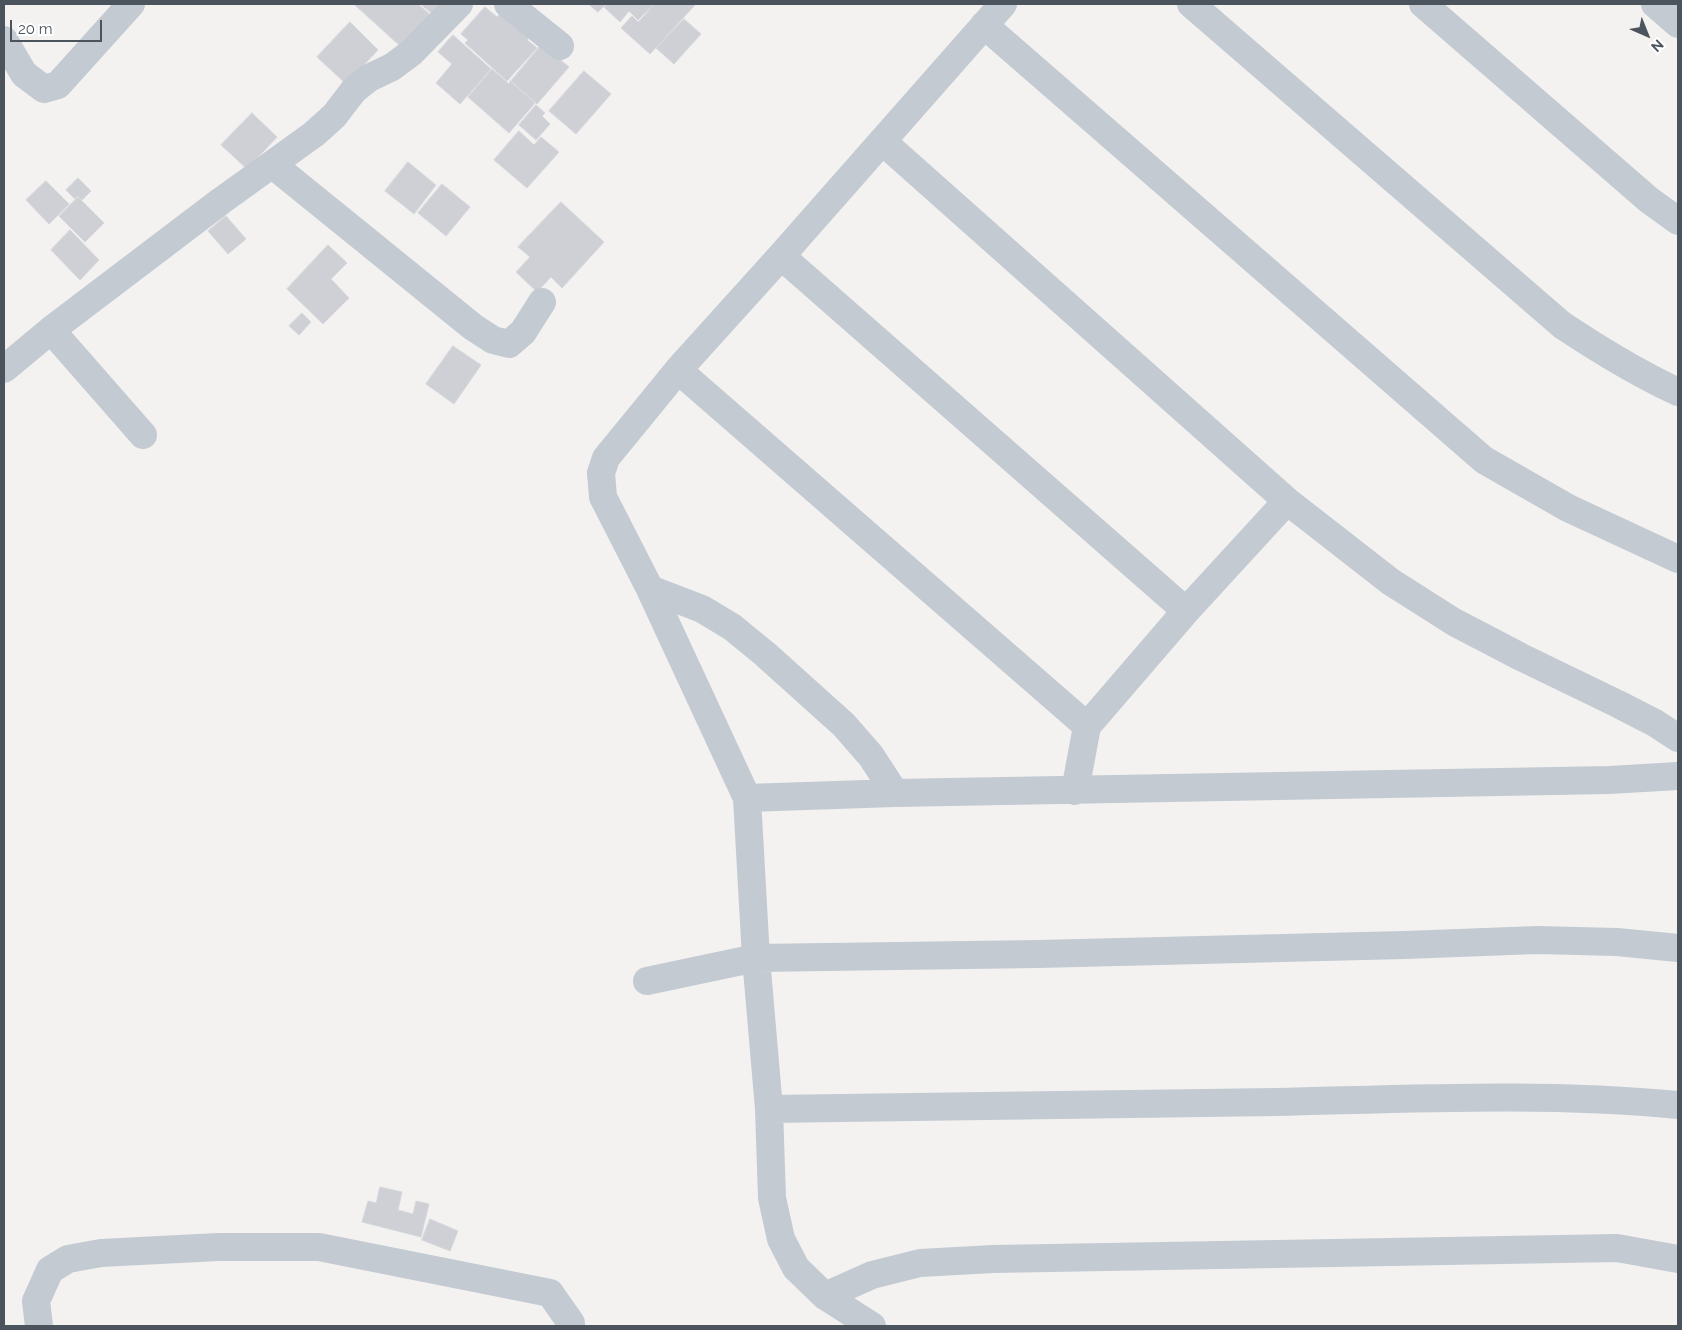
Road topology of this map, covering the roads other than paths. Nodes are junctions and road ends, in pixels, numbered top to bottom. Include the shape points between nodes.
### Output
1 (131, 4) edge
2 (459, 4) edge
3 (508, 4) edge
4 (1003, 4) edge
5 (1191, 4) edge
6 (1423, 4) edge
7 (1655, 4) edge
8 (1678, 24) edge
9 (984, 25) junction
10 (4, 40) edge
11 (560, 46) dead end
12 (882, 141) junction
13 (273, 165) junction
14 (1678, 221) edge
15 (781, 256) junction
16 (542, 302) dead end
17 (51, 330) junction
18 (4, 369) edge
19 (678, 370) junction
20 (1678, 392) edge
21 (143, 435) dead end
22 (1287, 501) junction
23 (1678, 559) edge
24 (650, 589) junction
25 (1186, 610) junction
26 (1087, 726) junction
27 (1678, 738) edge
28 (1678, 776) edge
29 (1075, 791) junction
30 (894, 793) junction
31 (747, 798) junction
32 (1678, 948) edge
33 (756, 958) junction
34 (647, 981) dead end
35 (1678, 1105) edge
36 (769, 1109) junction
37 (1678, 1260) edge
38 (825, 1296) junction
39 (39, 1326) edge
40 (571, 1326) edge
41 (872, 1326) edge

1 - 10 street via 58,86 44,89 24,74
2 - 13 street via 411,53 354,90 334,116
3 - 11 street
4 - 9 street
5 - 20 street via 1562,325 1609,357
6 - 14 street via 1648,200
7 - 8 street
9 - 12 street
9 - 23 street via 1484,460 1568,508
12 - 15 street
12 - 22 street
13 - 16 street via 492,340 509,344 523,332
13 - 17 street
15 - 19 street
15 - 25 street
17 - 18 street
17 - 21 street
19 - 24 street via 606,458 601,474 603,497
19 - 26 street
22 - 25 street
22 - 27 street via 1391,582 1454,622 1655,723
24 - 30 street via 702,609 732,627 765,654 844,725 871,756
24 - 31 street
25 - 26 street
26 - 29 street
28 - 29 street
29 - 30 street
30 - 31 street
31 - 33 street
32 - 33 street via 1617,942 1537,940
33 - 34 street
33 - 36 street
35 - 36 street via 1505,1097
36 - 38 street via 772,1198 781,1239 796,1268
37 - 38 street via 1617,1248 993,1258 920,1263 872,1275
38 - 41 street
39 - 40 street via 36,1300 50,1270 68,1259 101,1253 319,1247 550,1293

